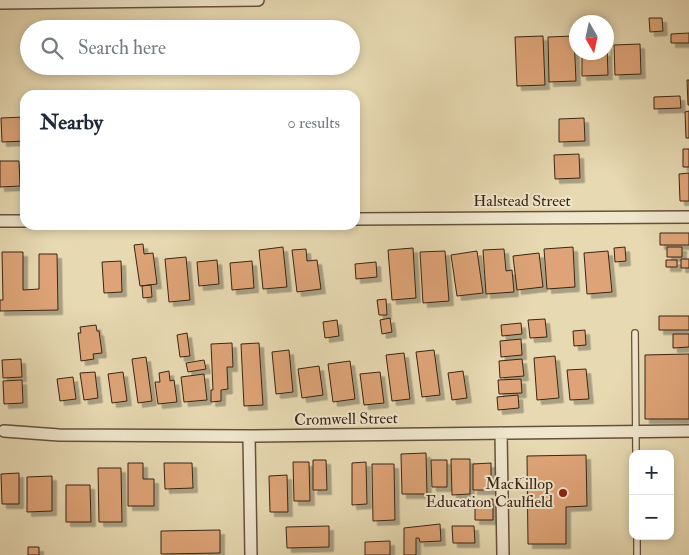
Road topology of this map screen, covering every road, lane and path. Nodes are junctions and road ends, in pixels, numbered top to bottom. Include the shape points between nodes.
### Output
1 (258, 0) edge
2 (0, 3) edge
3 (689, 217) edge
4 (360, 219) edge
5 (0, 221) edge
6 (20, 221) edge
7 (635, 333) dead end
8 (4, 431) dead end
9 (636, 431) junction
10 (689, 431) edge
11 (501, 433) junction
12 (249, 436) junction
13 (636, 450) edge
14 (637, 540) edge
15 (251, 555) edge
16 (503, 555) edge
17 (638, 555) edge

1 - 2 street
3 - 4 street, Halstead Street
5 - 6 street
7 - 9 lane
8 - 12 street, Cromwell Street via 60,435
9 - 10 street, Cromwell Street
9 - 11 street, Cromwell Street
9 - 13 lane
11 - 12 street, Cromwell Street
11 - 16 street
12 - 15 street
14 - 17 lane

